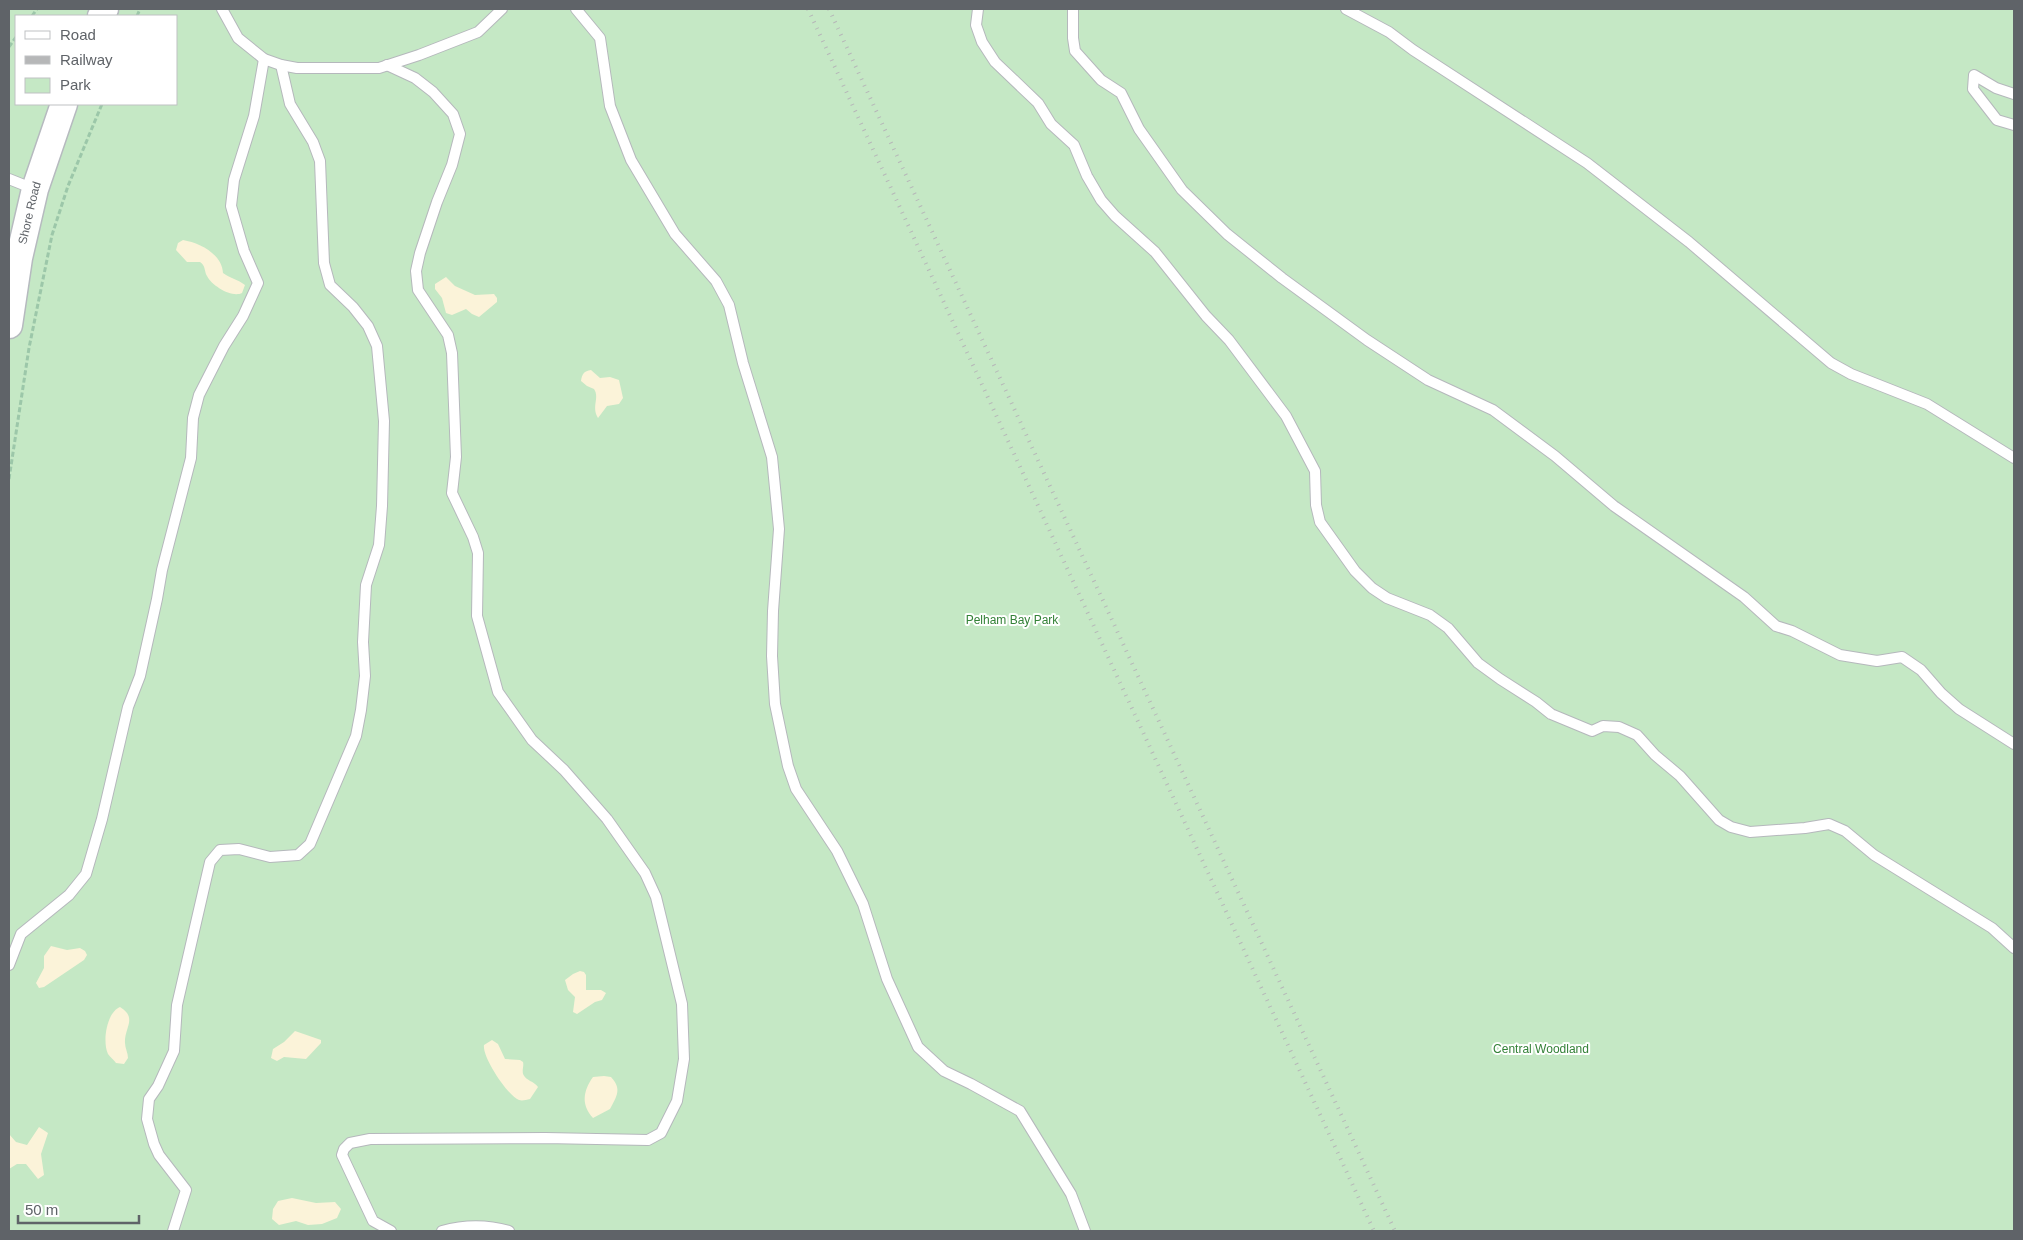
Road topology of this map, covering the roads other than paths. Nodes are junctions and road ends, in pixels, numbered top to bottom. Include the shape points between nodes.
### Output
1 (222, 9) edge
2 (502, 9) edge
3 (576, 9) edge
4 (978, 9) edge
5 (1073, 9) edge
6 (1346, 9) edge
7 (264, 59) junction
8 (281, 65) junction
9 (387, 65) junction
10 (2014, 94) edge
11 (64, 105) edge
12 (2014, 125) edge
13 (9, 179) edge
14 (35, 189) junction
15 (9, 325) edge
16 (2014, 458) edge
17 (2014, 744) edge
18 (2014, 948) edge
19 (9, 965) edge
20 (174, 1231) edge
21 (391, 1231) edge
22 (442, 1231) edge
23 (509, 1231) edge
24 (1085, 1231) edge

1 - 7 lane via 238,38
2 - 9 lane via 478,32
3 - 24 lane via 600,38 610,106 631,160 675,234 716,281 729,305 772,457 778,529 772,656 775,704 796,788 837,851 863,904 887,979 918,1047 944,1072 1020,1111 1071,1194
4 - 18 lane via 976,25 995,62 1038,103 1051,124 1074,145 1101,200 1155,252 1229,340 1286,416 1314,471 1320,522 1342,554 1372,588 1387,598 1430,615 1448,628 1478,663 1551,714 1592,731 1604,726 1618,727 1637,735 1719,820 1731,827 1750,832 1829,824 1845,831 1899,872 1992,928
5 - 17 lane via 1075,51 1101,80 1120,93 1139,129 1182,190 1228,234 1282,278 1366,340 1428,380 1493,410 1614,506 1744,597 1776,626 1840,655 1877,661 1902,657 1921,670 1960,709
6 - 16 lane via 1389,32 1588,163 1689,242 1831,363 1927,404
7 - 8 lane
7 - 19 lane via 254,116 234,180 231,206 258,284 199,395 193,418 191,458 162,570 140,676 128,707 86,874 69,895 21,934
8 - 9 lane via 297,68 379,68
8 - 20 lane via 290,104 320,161 324,263 330,285 368,326 377,346 384,421 379,545 366,585 365,676 356,736 310,844 298,855 270,857 239,849 220,850 210,862 177,1005 174,1051 149,1099 147,1118 159,1155 186,1190
9 - 21 lane via 415,78 432,92 453,114 460,134 416,271 418,290 448,335 452,353 456,457 452,492 478,553 477,616 498,692 532,740 585,793 645,873 656,897 682,1004 684,1058 677,1101 661,1133 648,1140 370,1139 350,1144 344,1148 342,1156 348,1169 373,1221
10 - 12 lane via 1974,75 1973,89 1998,120
11 - 14 main road, Shore Road
13 - 14 lane
14 - 15 main road, Shore Road via 19,258
22 - 23 lane via 492,1227

